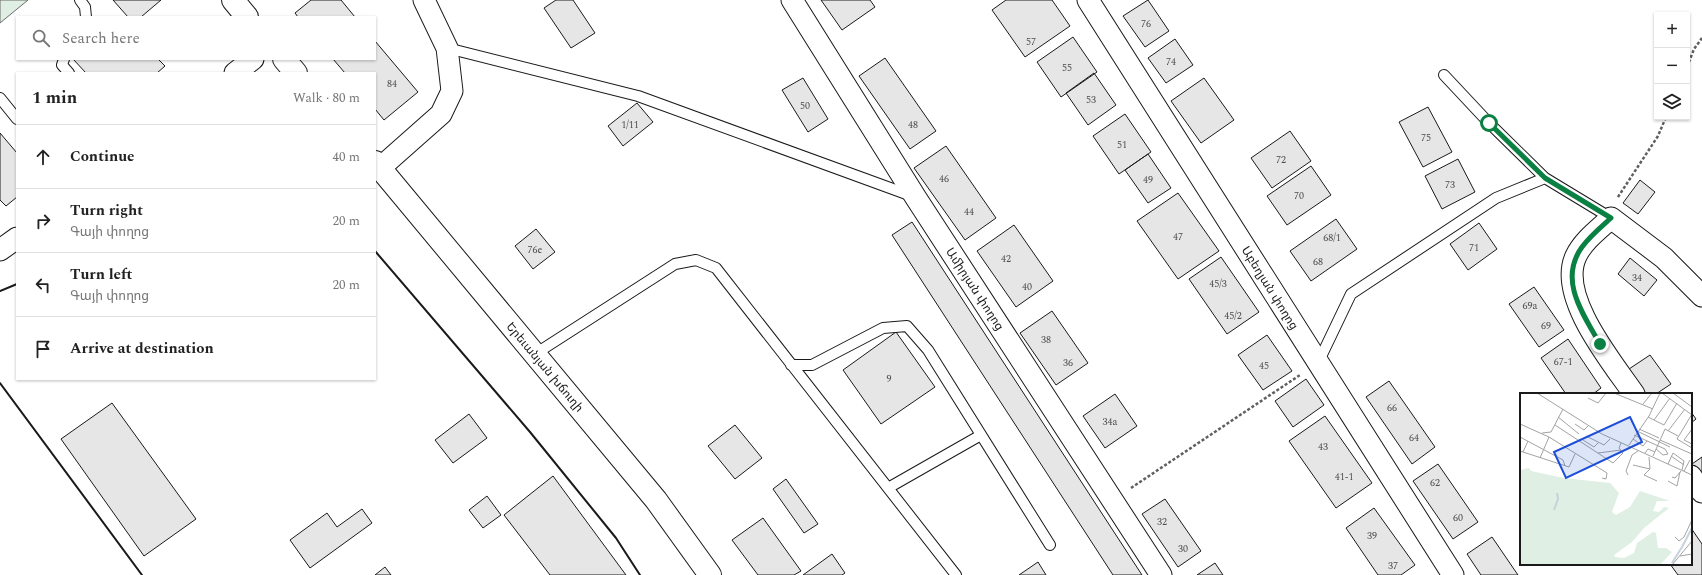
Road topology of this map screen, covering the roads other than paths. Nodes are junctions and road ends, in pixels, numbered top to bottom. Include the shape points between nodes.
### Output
1 (80, 0) edge
2 (233, 0) edge
3 (424, 0) edge
4 (792, 0) edge
5 (1088, 0) edge
6 (86, 16) edge
7 (246, 16) edge
8 (447, 48) junction
9 (64, 60) edge
10 (252, 60) edge
11 (285, 60) edge
12 (68, 72) edge
13 (236, 72) edge
14 (295, 72) edge
15 (1444, 75) dead end
16 (0, 98) edge
17 (16, 118) edge
18 (378, 165) edge
19 (1545, 178) junction
20 (916, 198) junction
21 (1611, 218) junction
22 (16, 239) edge
23 (0, 250) edge
24 (1702, 296) edge
25 (535, 354) junction
26 (1318, 363) junction
27 (791, 365) junction
28 (1633, 393) edge
29 (981, 435) junction
30 (1692, 477) edge
31 (888, 488) junction
32 (1702, 492) edge
33 (1050, 545) dead end
34 (710, 575) edge
35 (956, 575) edge
36 (1161, 575) edge
37 (1453, 575) edge

1 - 6 lane via 85,7
2 - 7 highway
3 - 8 street
4 - 20 street, Ամիրյան փողոց
5 - 26 street, Աբեղյան փողոց
8 - 18 street via 452,91 441,114
8 - 20 lane via 638,96
9 - 12 lane via 62,65
10 - 13 street
11 - 14 highway
15 - 19 lane
16 - 17 lane
18 - 25 highway, Երեւանյան խճուղի
19 - 21 lane
19 - 26 lane via 1496,198 1351,294
20 - 36 street, Ամիրյան փողոց
21 - 24 street via 1664,258
21 - 28 street via 1589,239 1576,257 1572,271 1572,288 1600,344
22 - 23 street
25 - 27 lane via 675,264 696,260 716,268
25 - 34 highway, Երեւանյան խճուղի via 656,500
26 - 37 street, Աբեղյան փողոց
27 - 29 lane via 812,365 883,328 907,326 928,350
27 - 31 lane
29 - 31 lane
29 - 33 lane
30 - 32 street
31 - 35 lane

